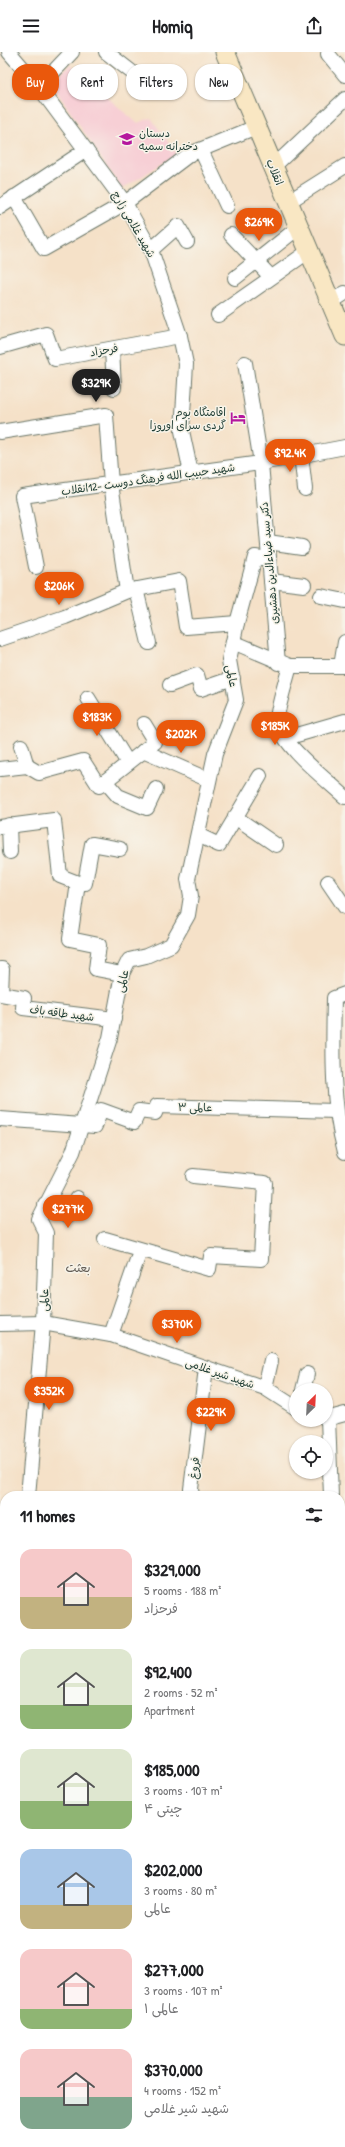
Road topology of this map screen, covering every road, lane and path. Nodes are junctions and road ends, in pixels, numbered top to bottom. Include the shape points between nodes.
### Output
1 (9, 52) edge
2 (72, 52) edge
3 (106, 52) edge
4 (225, 52) edge
5 (328, 54) dead end
6 (19, 64) edge
7 (59, 66) edge
8 (126, 68) edge
9 (345, 75) edge
10 (345, 99) edge
11 (49, 100) edge
12 (256, 127) junction
13 (86, 150) junction
14 (200, 150) junction
15 (345, 166) edge
16 (273, 167) junction
17 (14, 197) junction
18 (288, 202) junction
19 (125, 203) junction
20 (227, 206) dead end
21 (0, 207) edge
22 (299, 227) junction
23 (231, 235) dead end
24 (187, 242) dead end
25 (151, 250) junction
26 (309, 251) junction
27 (256, 261) junction
28 (271, 277) junction
29 (235, 278) dead end
30 (338, 297) edge
31 (218, 315) dead end
32 (180, 336) junction
33 (345, 336) edge
34 (0, 347) edge
35 (112, 349) junction
36 (245, 363) dead end
37 (114, 388) dead end
38 (0, 432) edge
39 (345, 447) edge
40 (302, 455) junction
41 (261, 463) junction
42 (191, 473) junction
43 (111, 484) junction
44 (305, 489) dead end
45 (268, 542) junction
46 (302, 547) dead end
47 (269, 559) junction
48 (36, 567) dead end
49 (271, 581) junction
50 (304, 584) dead end
51 (131, 590) junction
52 (321, 596) dead end
53 (345, 601) edge
54 (237, 623) junction
55 (0, 640) edge
56 (233, 642) junction
57 (345, 642) edge
58 (149, 643) dead end
59 (284, 664) junction
60 (343, 666) edge
61 (233, 678) junction
62 (170, 685) dead end
63 (88, 698) dead end
64 (345, 721) edge
65 (144, 724) dead end
66 (286, 738) junction
67 (21, 746) dead end
68 (143, 751) junction
69 (128, 763) junction
70 (27, 766) junction
71 (0, 769) edge
72 (260, 776) dead end
73 (209, 780) junction
74 (105, 781) junction
75 (156, 789) dead end
76 (345, 797) edge
77 (235, 817) junction
78 (4, 826) edge
79 (198, 835) junction
80 (276, 845) dead end
81 (120, 849) dead end
82 (10, 852) dead end
83 (328, 882) dead end
84 (78, 883) junction
85 (345, 908) edge
86 (0, 969) edge
87 (122, 974) junction
88 (340, 996) edge
89 (114, 1019) junction
90 (336, 1111) junction
91 (0, 1119) edge
92 (81, 1125) junction
93 (342, 1128) edge
94 (345, 1152) edge
95 (194, 1176) dead end
96 (77, 1198) dead end
97 (45, 1204) junction
98 (105, 1239) dead end
99 (140, 1251) junction
100 (43, 1323) junction
101 (0, 1324) edge
102 (111, 1335) junction
103 (271, 1361) dead end
104 (206, 1368) junction
105 (307, 1374) dead end
106 (305, 1383) edge
107 (265, 1388) junction
108 (289, 1403) edge
109 (345, 1414) edge
110 (333, 1417) edge
111 (323, 1427) edge
112 (28, 1491) edge
113 (191, 1491) edge
114 (330, 1491) edge

1 - 6 street, شهید غلامی زارچ
2 - 7 street
3 - 8 street
4 - 12 main road, انقلاب
5 - 9 street
10 - 16 street
11 - 13 street, شهید غلامی زارچ
12 - 14 street
12 - 16 main road, انقلاب
13 - 17 street
13 - 19 street, شهید غلامی زارچ
14 - 19 street via 190,154
14 - 20 street
15 - 18 street
16 - 18 main road, انقلاب
17 - 19 street via 44,249
17 - 21 street
18 - 22 main road, انقلاب
19 - 25 street, شهید غلامی زارچ
22 - 26 main road, انقلاب
22 - 27 street
23 - 27 street
24 - 25 street via 178,226
25 - 32 street, شهید غلامی زارچ
26 - 28 street
26 - 30 main road, انقلاب
27 - 28 street
27 - 29 street
28 - 31 street
30 - 33 main road, انقلاب
32 - 35 street, فرحزاد
32 - 42 street, شهید غلامی زارچ via 186,364 182,431
34 - 35 street, فرحزاد via 46,334 55,360
35 - 37 street
36 - 41 street, دکتر سید ضیاءالدین دهشیری
38 - 43 street via 106,415
39 - 40 street, شهید حبیب الله فرهنگ دوست -12انقلاب
40 - 41 street, شهید حبیب الله فرهنگ دوست -12انقلاب
40 - 44 street
41 - 42 street, شهید حبیب الله فرهنگ دوست -12انقلاب
41 - 45 street, دکتر سید ضیاءالدین دهشیری
42 - 43 street, شهید حبیب الله فرهنگ دوست -12انقلاب
43 - 48 street, شهید حبیب الله فرهنگ دوست -12انقلاب via 22,496
43 - 51 street
45 - 46 street
45 - 47 street, دکتر سید ضیاءالدین دهشیری
47 - 49 street, دکتر سید ضیاءالدین دهشیری
47 - 54 street, عالمی via 255,557
49 - 50 street
49 - 59 street, دکتر سید ضیاءالدین دهشیری
51 - 54 street via 179,581 186,628
51 - 55 street
51 - 58 street
52 - 53 street
54 - 56 street, عالمی
56 - 59 street
56 - 61 street, عالمی via 229,660
57 - 60 street
59 - 60 street
59 - 66 street, دکتر سید ضیاءالدین دهشیری via 277,721
61 - 62 street via 201,689 197,675
61 - 73 street, عالمی via 236,700 215,754
63 - 69 street
64 - 66 street
65 - 68 street via 155,742
66 - 76 street, دکتر سید ضیاءالدین دهشیری via 300,756
67 - 70 street
68 - 69 street
68 - 73 street
69 - 74 street
70 - 71 street
70 - 74 street via 39,773 83,761 99,786
72 - 77 street
73 - 79 street, عالمی
74 - 75 street via 118,796 147,808
77 - 79 street via 219,845
77 - 80 street
78 - 82 street
78 - 84 street via 54,820 60,876
79 - 87 street, عالمی via 188,879 191,896 188,915 171,945 129,960
81 - 84 street via 92,844 85,883
83 - 85 street
84 - 87 street via 70,939 99,945 96,969
86 - 89 street, شهید طاقه باف via 1,994 24,998 23,1008
87 - 89 street, عالمی
88 - 90 street via 333,1061
89 - 92 street, عالمی
90 - 92 street, عالمی ۳ via 156,1106 155,1113 139,1111 134,1122 101,1110 95,1126
90 - 93 street
91 - 92 street
92 - 97 street, عالمی via 73,1152
93 - 94 street
95 - 99 street via 265,1183 261,1259 211,1256 209,1269
96 - 97 street via 67,1216
97 - 100 street, عالمی via 39,1219 46,1233
98 - 99 street
99 - 102 street
100 - 101 street, شهید شیر غلامی
100 - 102 street, شهید شیر غلامی
100 - 112 street, عالمی
102 - 104 street, شهید شیر غلامی
103 - 107 street
104 - 107 street, شهید شیر غلامی
104 - 113 street, فروغ
105 - 106 street
107 - 108 street, شهید شیر غلامی
109 - 110 street
111 - 114 street

